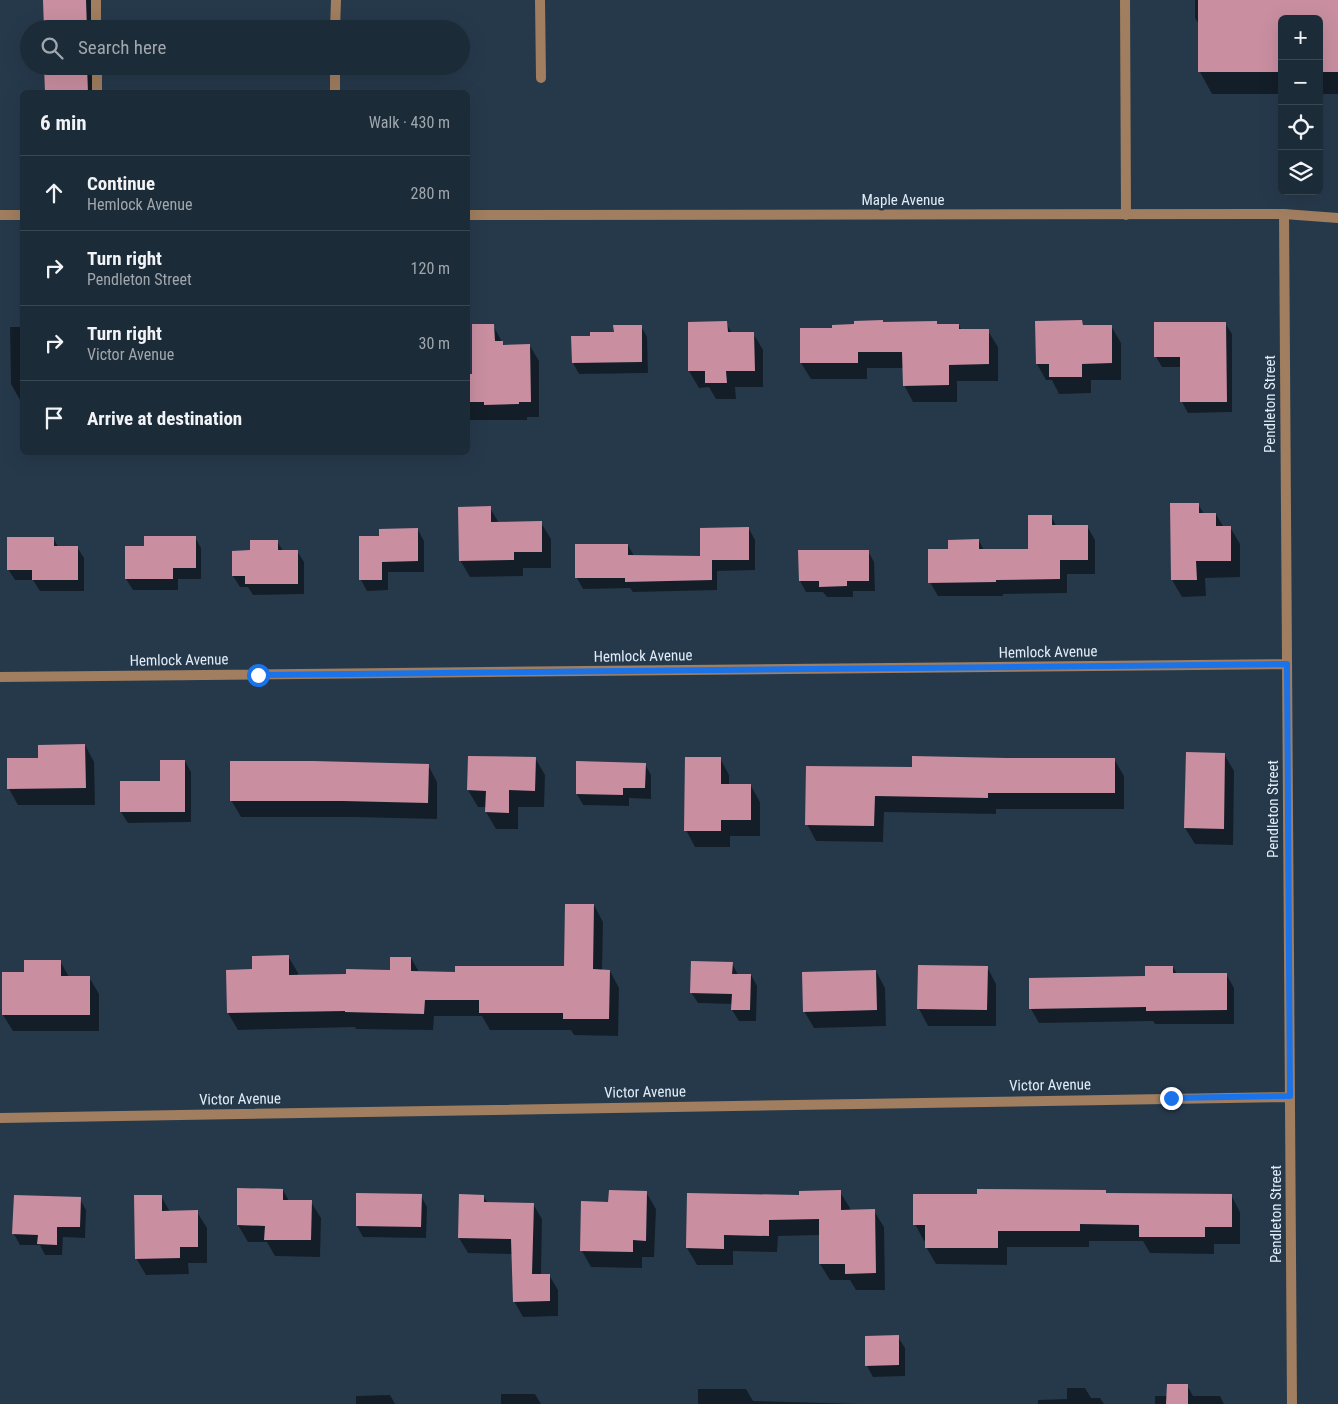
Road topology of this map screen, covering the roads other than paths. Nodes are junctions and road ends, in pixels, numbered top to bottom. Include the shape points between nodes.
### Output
1 (96, 0) edge
2 (336, 0) edge
3 (540, 0) edge
4 (1125, 0) edge
5 (96, 20) edge
6 (335, 20) edge
7 (97, 75) edge
8 (335, 75) edge
9 (540, 78) dead end
10 (97, 90) edge
11 (335, 90) edge
12 (1284, 214) junction
13 (0, 215) edge
14 (20, 215) edge
15 (470, 215) edge
16 (1126, 215) junction
17 (1338, 218) edge
18 (1287, 664) junction
19 (0, 677) edge
20 (1290, 1096) junction
21 (0, 1118) edge
22 (1292, 1404) edge

1 - 5 street
2 - 6 street
3 - 9 street
4 - 16 street
7 - 10 street
8 - 11 street
12 - 16 street, Maple Avenue
12 - 17 street, Maple Avenue
12 - 18 street, Pendleton Street
13 - 14 street
15 - 16 street, Maple Avenue
18 - 19 street, Hemlock Avenue
18 - 20 street, Pendleton Street
20 - 21 street, Victor Avenue
20 - 22 street, Pendleton Street

